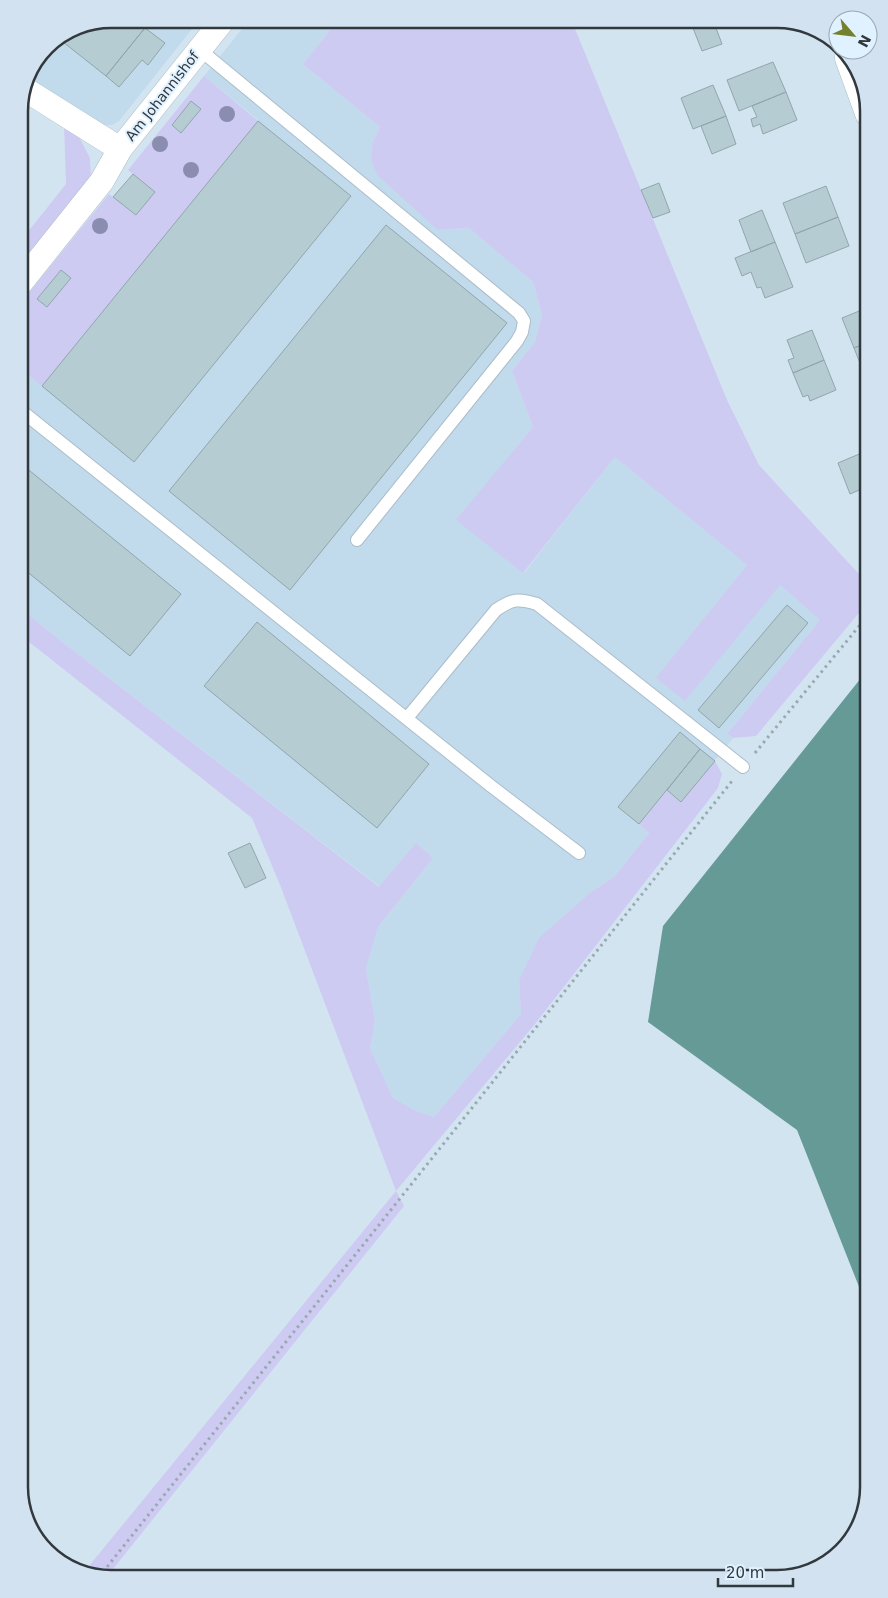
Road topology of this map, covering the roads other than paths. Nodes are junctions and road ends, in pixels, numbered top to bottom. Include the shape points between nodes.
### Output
1 (216, 28) edge
2 (199, 49) junction
3 (30, 92) edge
4 (120, 149) junction
5 (28, 274) edge
6 (28, 416) edge
7 (357, 540) dead end
8 (407, 718) junction
9 (743, 767) road end
10 (579, 853) dead end

1 - 2 street, Am Johannishof
2 - 4 street, Am Johannishof
2 - 7 lane via 524,320 517,342
3 - 4 street, Am Johannishof
4 - 5 street, Am Johannishof via 102,181
6 - 8 lane
8 - 9 lane via 496,610 508,602 522,600 536,604
8 - 10 lane

